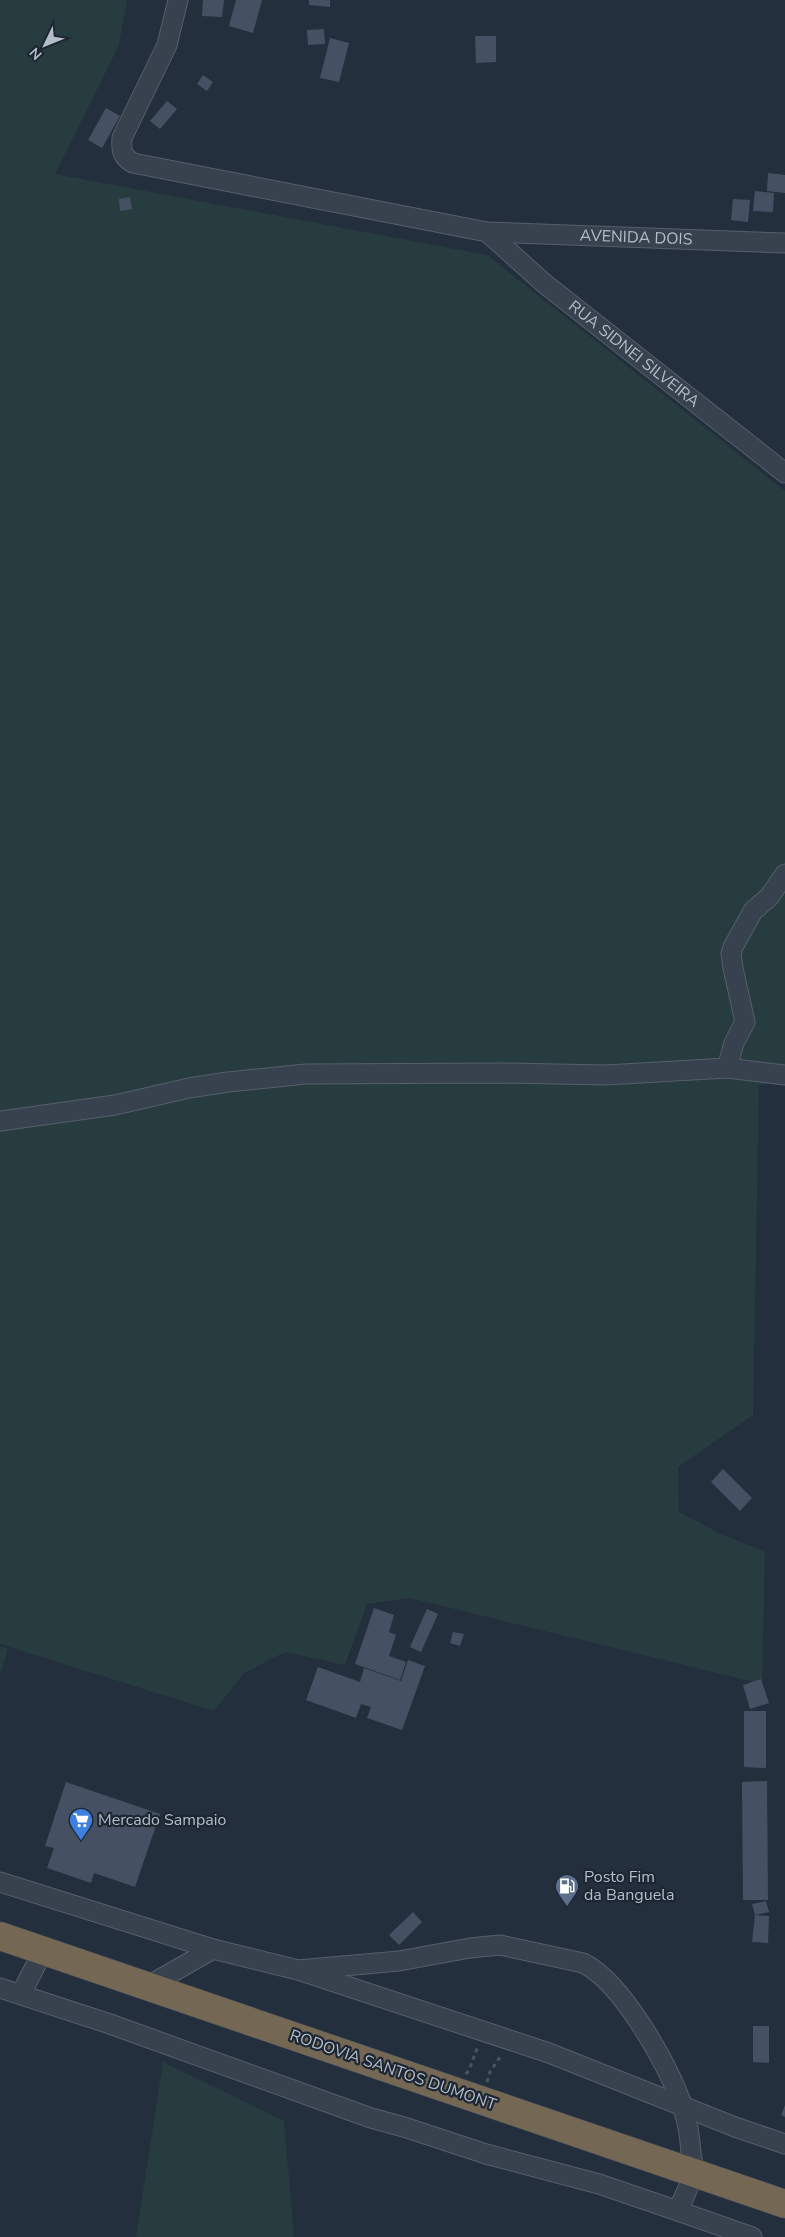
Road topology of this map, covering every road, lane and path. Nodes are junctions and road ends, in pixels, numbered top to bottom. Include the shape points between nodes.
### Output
1 (178, 0) edge
2 (487, 232) junction
3 (785, 243) edge
4 (785, 473) edge
5 (785, 874) edge
6 (727, 1068) junction
7 (785, 1075) edge
8 (0, 1121) edge
9 (0, 1882) edge
10 (0, 1936) edge
11 (213, 1949) junction
12 (43, 1951) junction
13 (298, 1970) junction
14 (148, 1986) junction
15 (0, 1988) edge
16 (21, 1994) junction
17 (480, 2030) junction
18 (510, 2041) junction
19 (449, 2089) junction
20 (488, 2102) junction
21 (683, 2106) junction
22 (785, 2144) edge
23 (693, 2172) junction
24 (785, 2204) edge
25 (678, 2211) junction
26 (752, 2237) edge

1 - 2 street, AVENIDA DOIS via 167,45 122,138 121,152 126,160
2 - 3 street, AVENIDA DOIS
2 - 4 street, RUA SIDNEI SILVEIRA via 545,284
5 - 6 street via 753,911 733,947 733,968 745,1022 734,1043
6 - 7 street
6 - 8 street via 606,1075 306,1074 228,1082 115,1105
9 - 11 street
10 - 12 highway, RODOVIA SANTOS DUMONT
11 - 13 street
11 - 14 street
12 - 14 highway, RODOVIA SANTOS DUMONT
12 - 16 street
13 - 17 street
13 - 21 street via 398,1961 500,1945 583,1963 595,1969 613,1987 640,2024
14 - 19 highway, RODOVIA SANTOS DUMONT
15 - 16 street
16 - 25 street via 371,2118 486,2154 599,2184
17 - 18 street
17 - 19 path via 470,2070
18 - 20 path via 490,2072 486,2085
18 - 21 street
19 - 20 highway, RODOVIA SANTOS DUMONT
20 - 23 highway, RODOVIA SANTOS DUMONT
21 - 22 street
21 - 23 street
23 - 24 highway, RODOVIA SANTOS DUMONT
23 - 25 street
25 - 26 street

